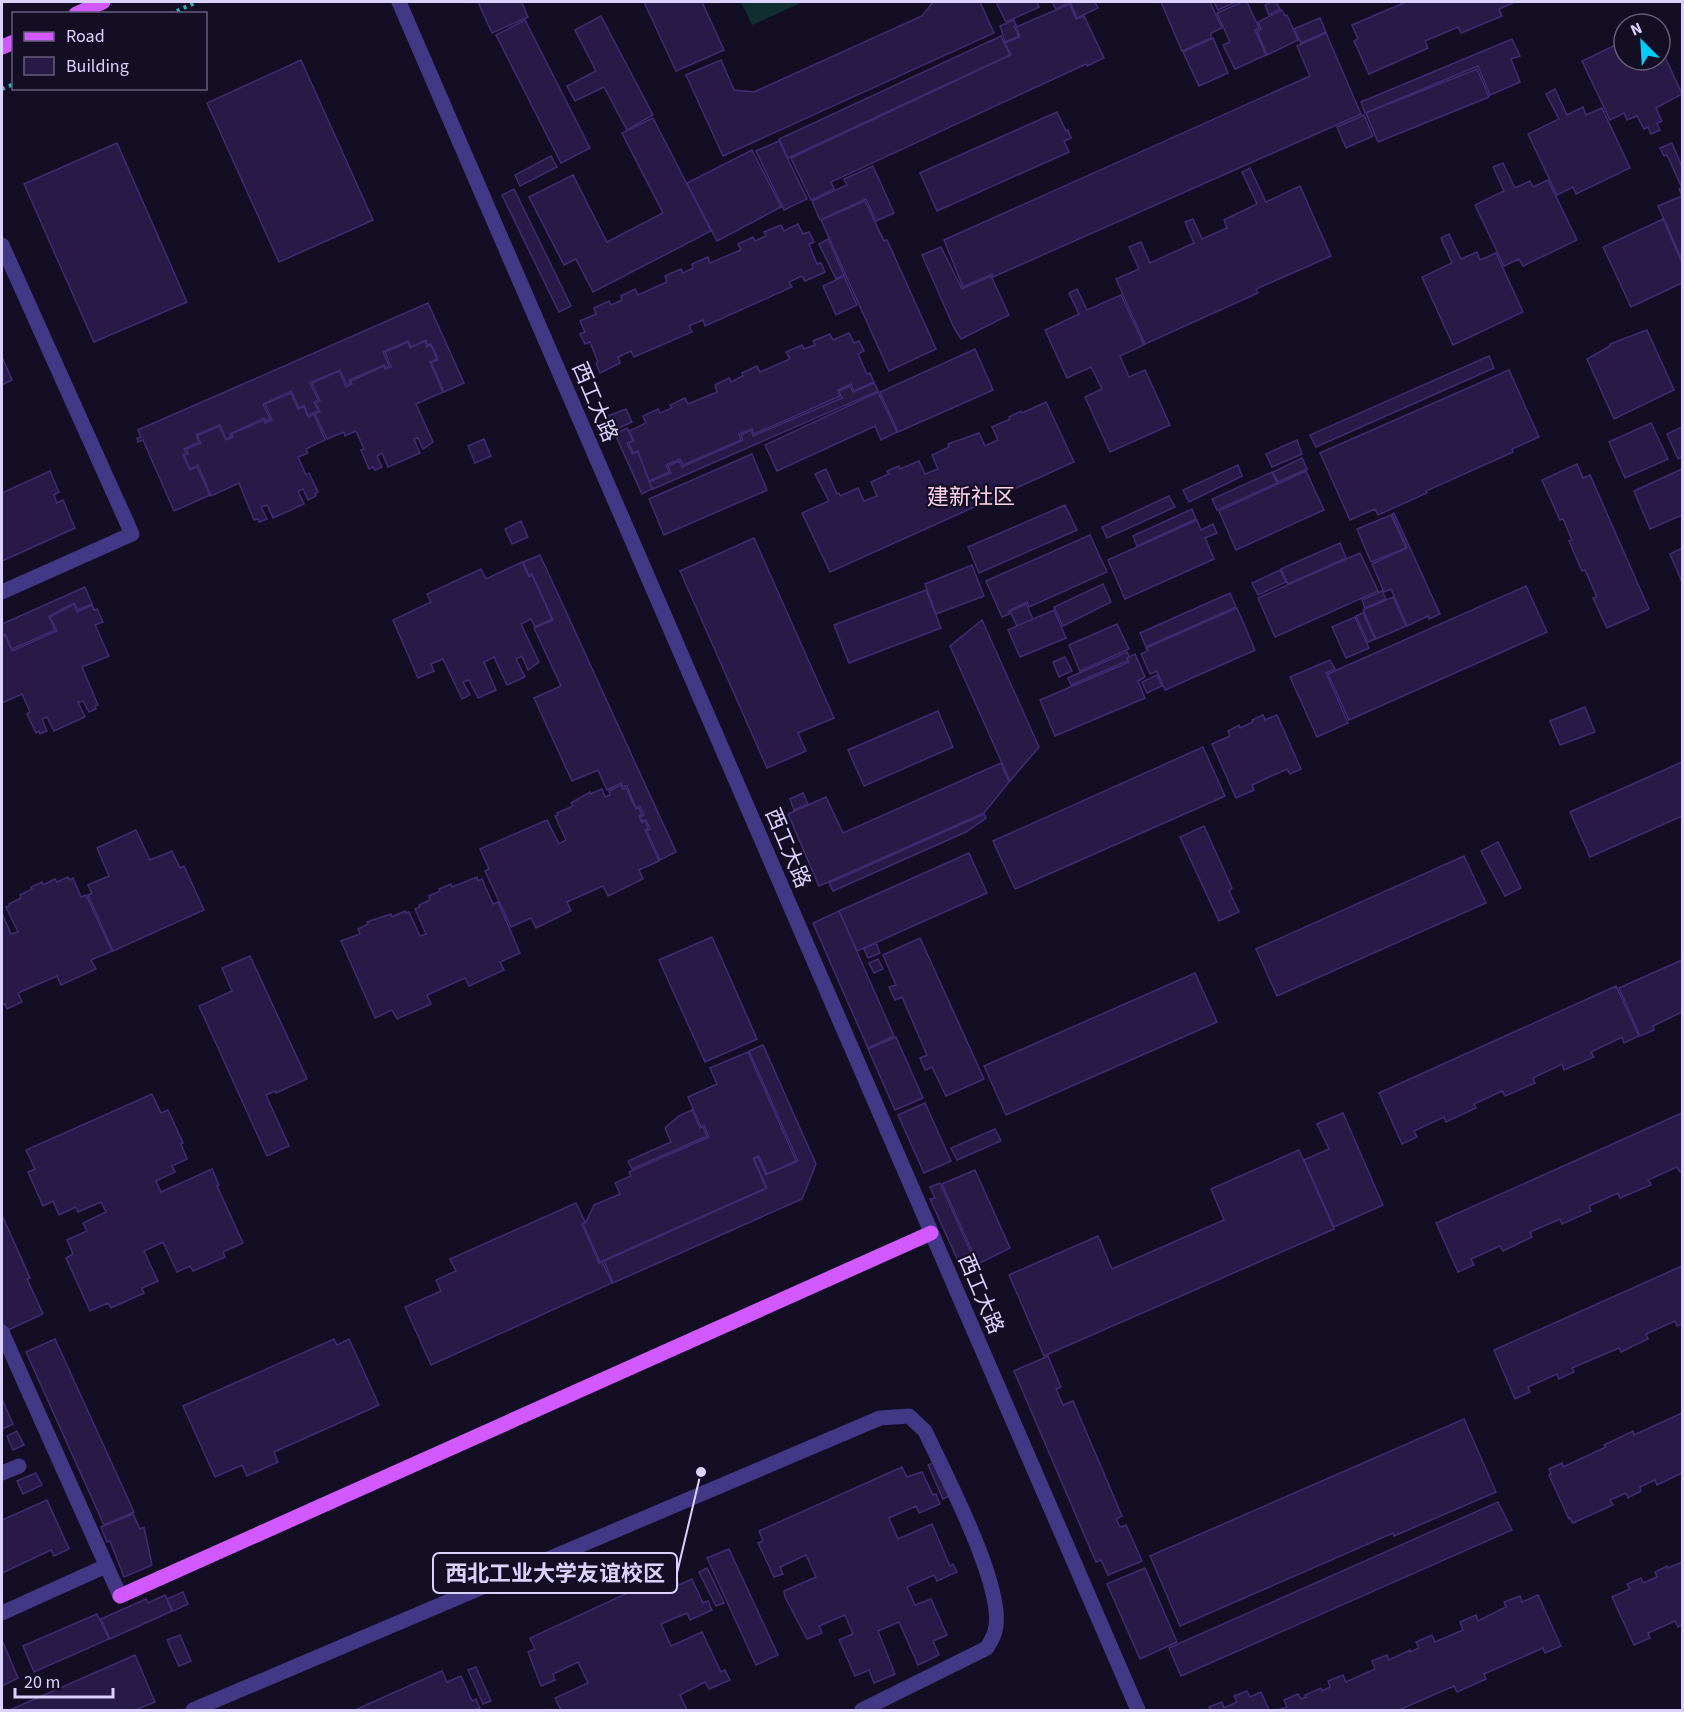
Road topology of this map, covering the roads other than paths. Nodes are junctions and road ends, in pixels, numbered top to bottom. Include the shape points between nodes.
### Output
1 (103, 2) edge
2 (399, 2) edge
3 (80, 12) edge
4 (2, 245) edge
5 (2, 592) edge
6 (932, 1233) junction
7 (2, 1332) edge
8 (19, 1466) dead end
9 (2, 1473) edge
10 (106, 1566) junction
11 (120, 1596) joint
12 (2, 1613) edge
13 (193, 1710) edge
14 (862, 1710) edge
15 (1138, 1710) edge

1 - 3 main road
2 - 6 street, 西工大路
4 - 5 street via 132,534
6 - 11 main road
6 - 15 street, 西工大路
7 - 10 street
8 - 9 street
10 - 11 street
10 - 12 street
13 - 14 street via 880,1418 909,1416 925,1431 987,1567 996,1630 987,1648

